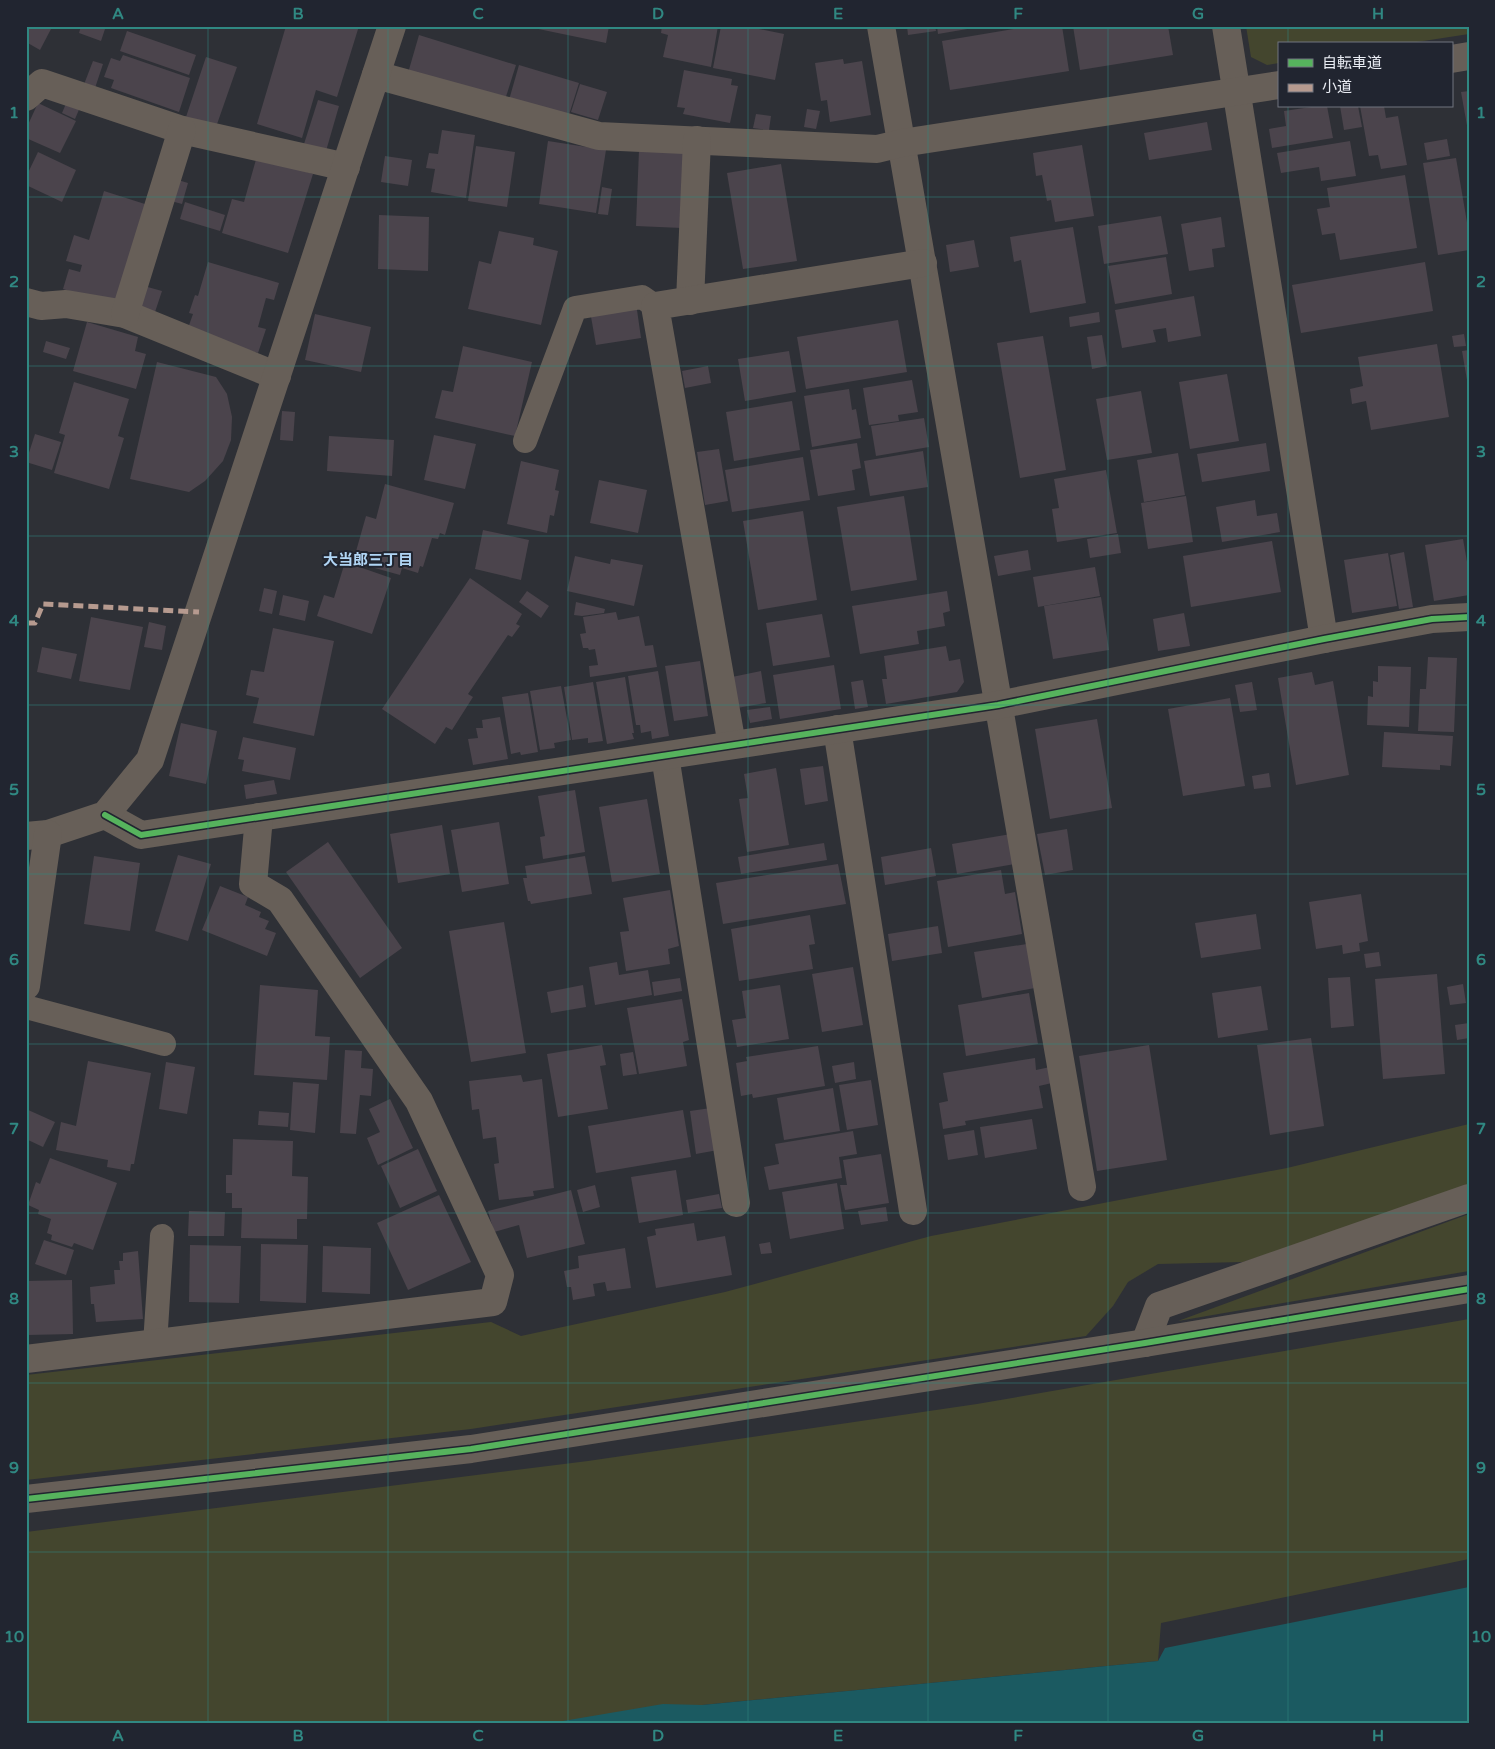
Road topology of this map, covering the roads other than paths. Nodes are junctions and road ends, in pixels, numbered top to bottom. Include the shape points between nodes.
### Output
1 (392, 26) edge
2 (882, 26) edge
3 (1226, 26) edge
4 (1469, 56) edge
5 (1452, 59) edge
6 (376, 75) junction
7 (1278, 85) edge
8 (1237, 91) junction
9 (26, 97) edge
10 (182, 130) junction
11 (697, 140) junction
12 (902, 143) junction
13 (346, 167) junction
14 (923, 263) junction
15 (690, 301) junction
16 (26, 302) edge
17 (655, 306) junction
18 (125, 314) junction
19 (277, 376) junction
20 (525, 441) dead end
21 (1469, 617) edge
22 (1324, 639) junction
23 (998, 705) junction
24 (837, 729) junction
25 (732, 745) junction
26 (664, 756) junction
27 (105, 815) junction
28 (259, 817) junction
29 (37, 835) edge
30 (26, 986) edge
31 (26, 1006) edge
32 (164, 1044) dead end
33 (1082, 1187) dead end
34 (1469, 1198) edge
35 (736, 1203) dead end
36 (913, 1211) dead end
37 (162, 1236) dead end
38 (1469, 1290) edge
39 (1145, 1343) junction
40 (155, 1344) junction
41 (26, 1359) edge
42 (26, 1499) edge

1 - 6 street
2 - 12 street
3 - 8 street
4 - 5 street
6 - 11 street via 599,136
6 - 13 street
7 - 8 street
8 - 12 street
8 - 22 street
9 - 10 street via 42,83
10 - 13 street
10 - 18 street
11 - 12 street via 878,149
11 - 15 street
12 - 14 street
13 - 19 street
14 - 15 street
14 - 23 street
15 - 17 street
16 - 18 street via 41,306 66,304
17 - 20 lane via 642,297 576,308
17 - 25 street
18 - 19 street
19 - 27 street via 150,760
21 - 22 street via 1432,619
22 - 23 street
23 - 24 street
23 - 33 street
24 - 25 street
24 - 36 street
25 - 26 street
26 - 28 street
26 - 35 street
27 - 28 street via 141,835
27 - 29 street
28 - 40 street via 253,884 280,900 419,1101 500,1276 493,1302
29 - 30 street
31 - 32 lane
34 - 39 street via 1159,1306
37 - 40 lane
38 - 39 street
39 - 42 street via 471,1448
40 - 41 street

